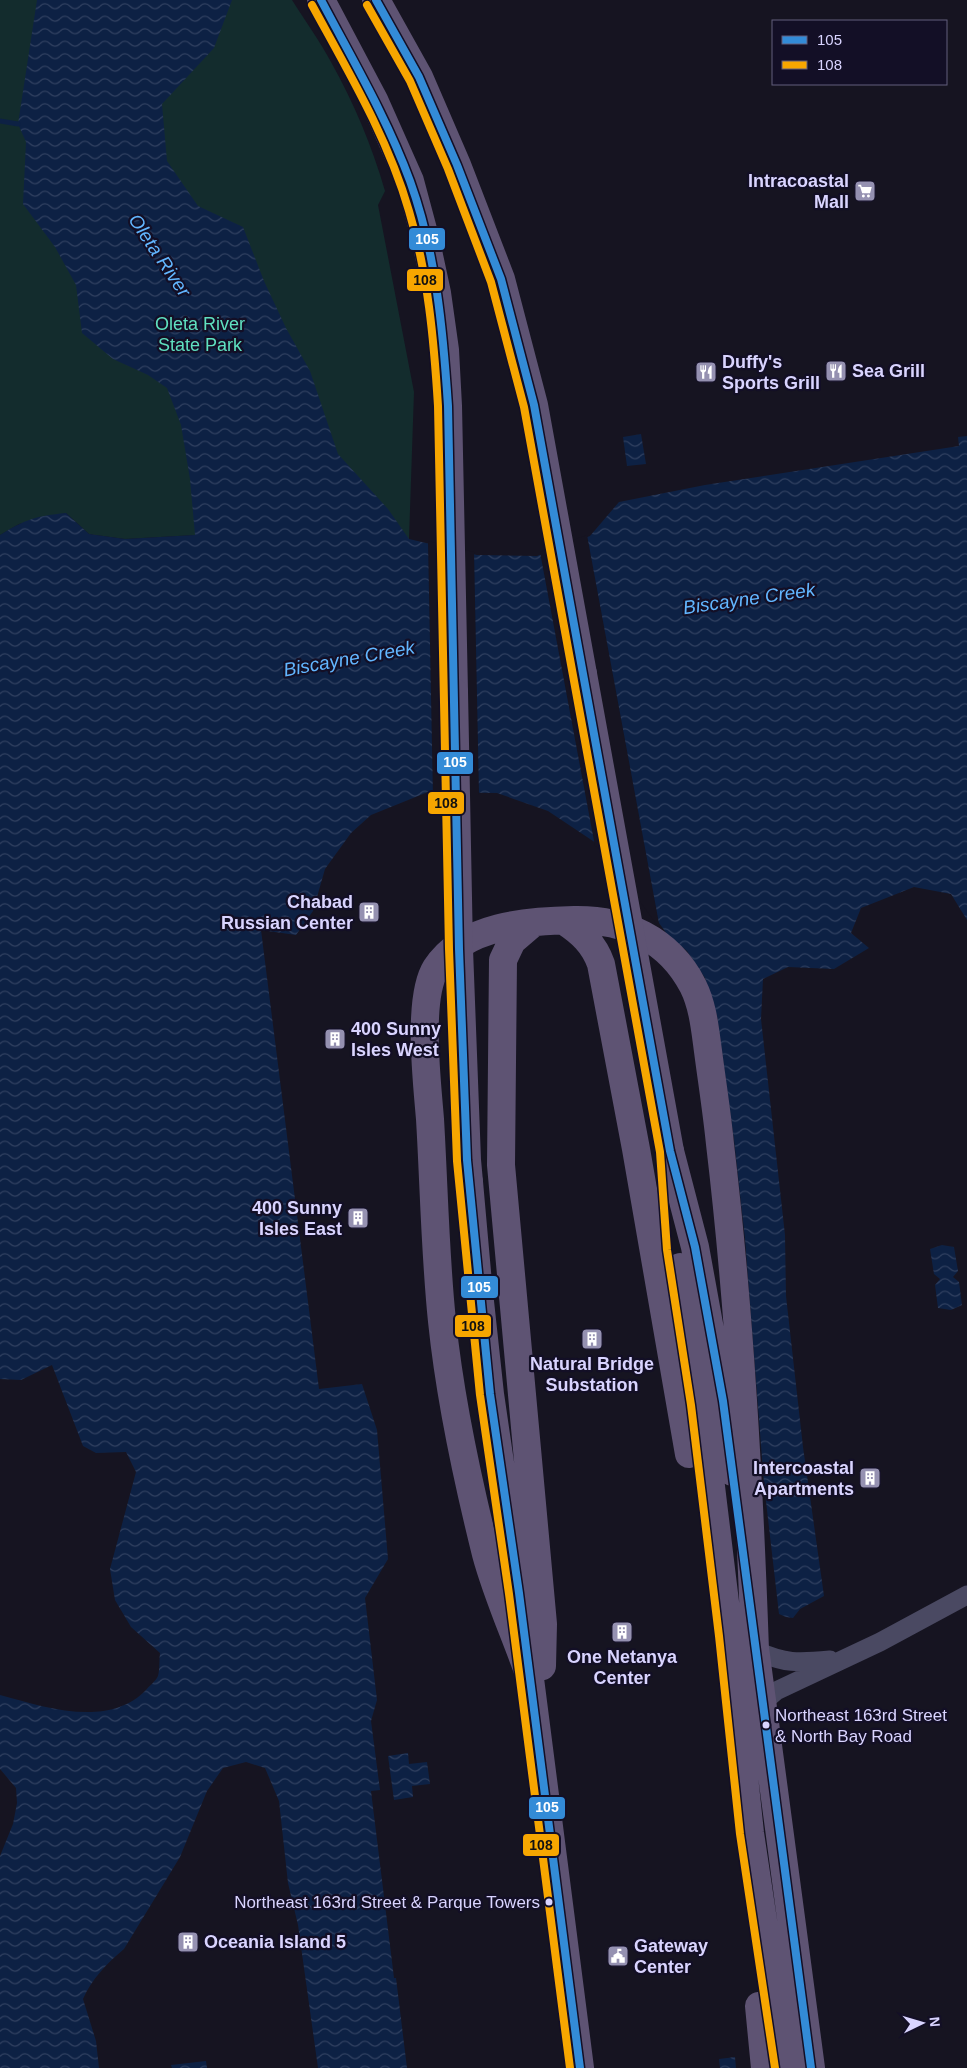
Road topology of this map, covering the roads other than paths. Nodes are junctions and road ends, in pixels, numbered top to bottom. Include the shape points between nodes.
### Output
1 (320, 0) edge
2 (376, 0) edge
3 (564, 921) junction
4 (533, 923) junction
5 (670, 1151) junction
6 (967, 1594) edge
7 (724, 1596) junction
8 (755, 1650) junction
9 (841, 1660) junction
10 (530, 1674) junction
11 (762, 1703) junction
12 (540, 1752) junction
13 (750, 1833) junction
14 (580, 2068) edge
15 (765, 2068) edge
16 (785, 2068) edge
17 (811, 2068) edge

1 - 10 main road, bridge via 374,100 410,181 437,293 447,383 459,949 467,1160 489,1385
2 - 5 main road, bridge via 419,77 457,165 501,278 534,405
3 - 4 main road
3 - 7 main road via 589,941 601,964 703,1532
3 - 8 main road via 592,920 621,925 655,941 682,968 701,1011 718,1121 736,1301 749,1468
4 - 10 main road via 484,934 458,945 433,974 425,1000 435,1216 448,1366 488,1559
4 - 12 main road via 512,941 503,960 501,1165 543,1624
5 - 7 main road via 677,1248 701,1404
5 - 8 main road via 695,1248 723,1401
6 - 9 street
7 - 13 main road
8 - 9 street via 785,1662
8 - 11 main road
9 - 11 street via 776,1691
10 - 12 main road
11 - 17 main road
12 - 14 main road
13 - 15 main road via 745,1864
13 - 16 main road

